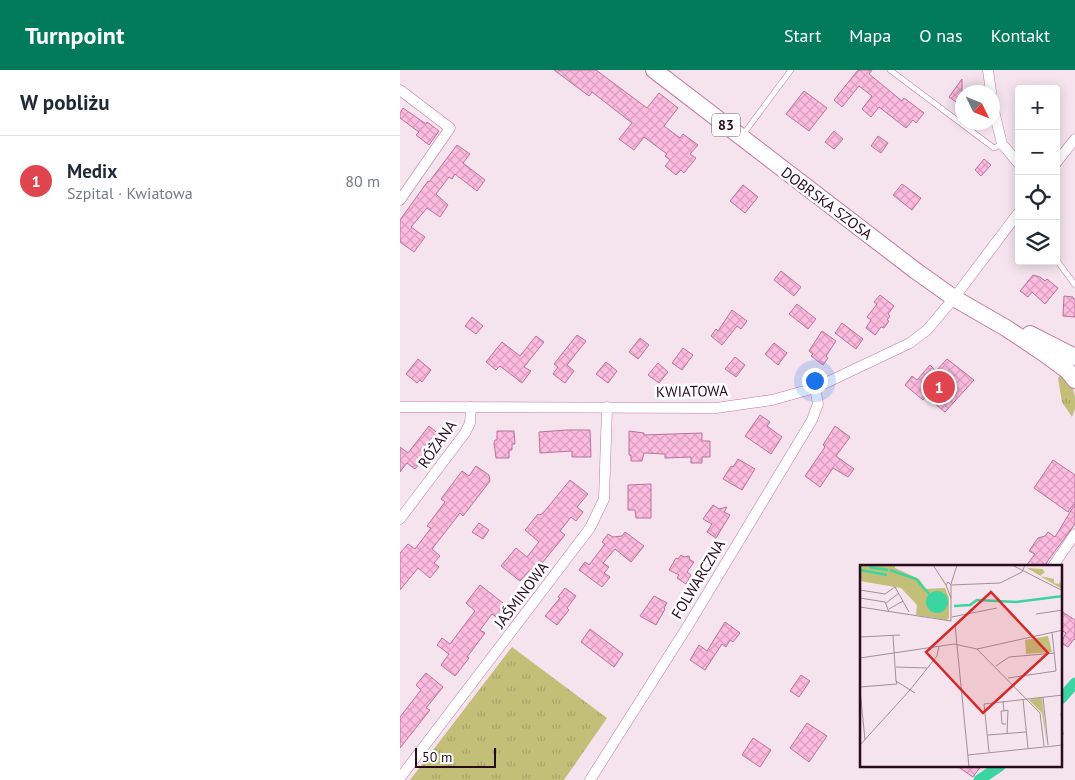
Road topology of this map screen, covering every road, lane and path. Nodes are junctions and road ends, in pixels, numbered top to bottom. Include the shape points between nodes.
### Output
1 (654, 70) edge
2 (791, 70) edge
3 (890, 70) edge
4 (988, 70) edge
5 (990, 85) edge
6 (400, 90) edge
7 (999, 130) edge
8 (741, 137) junction
9 (1075, 139) edge
10 (1002, 144) junction
11 (1060, 158) edge
12 (1015, 159) edge
13 (400, 200) edge
14 (1015, 217) edge
15 (1060, 264) edge
16 (1075, 285) edge
17 (954, 298) junction
18 (1006, 328) junction
19 (1075, 357) edge
20 (1075, 380) edge
21 (815, 388) junction
22 (400, 407) edge
23 (471, 407) junction
24 (607, 407) junction
25 (400, 519) edge
26 (1075, 534) edge
27 (1054, 565) edge
28 (400, 778) edge
29 (590, 780) edge

1 - 8 main road, DOBRSKA SZOSA / 83
2 - 8 lane
3 - 10 lane via 994,148
4 - 5 street
6 - 13 street via 450,128
7 - 10 street
8 - 17 main road, DOBRSKA SZOSA / 83
9 - 11 street
10 - 12 street
14 - 17 street, KWIATOWA
15 - 16 lane
17 - 18 main road, DOBRSKA SZOSA / 83
17 - 21 street, KWIATOWA via 927,330 910,343
18 - 19 main road, DOBRSKA SZOSA / 83 via 1030,334
18 - 20 main road, DOBRSKA SZOSA / 83 via 1059,364
21 - 24 street, KWIATOWA via 772,400 716,408
21 - 29 street, FOLWARCZNA via 818,404 812,420
22 - 23 street, KWIATOWA
23 - 24 street, KWIATOWA
23 - 25 street, RÓŻANA via 466,433
24 - 28 street, JAŚMINOWA via 604,499 590,528
26 - 27 street

